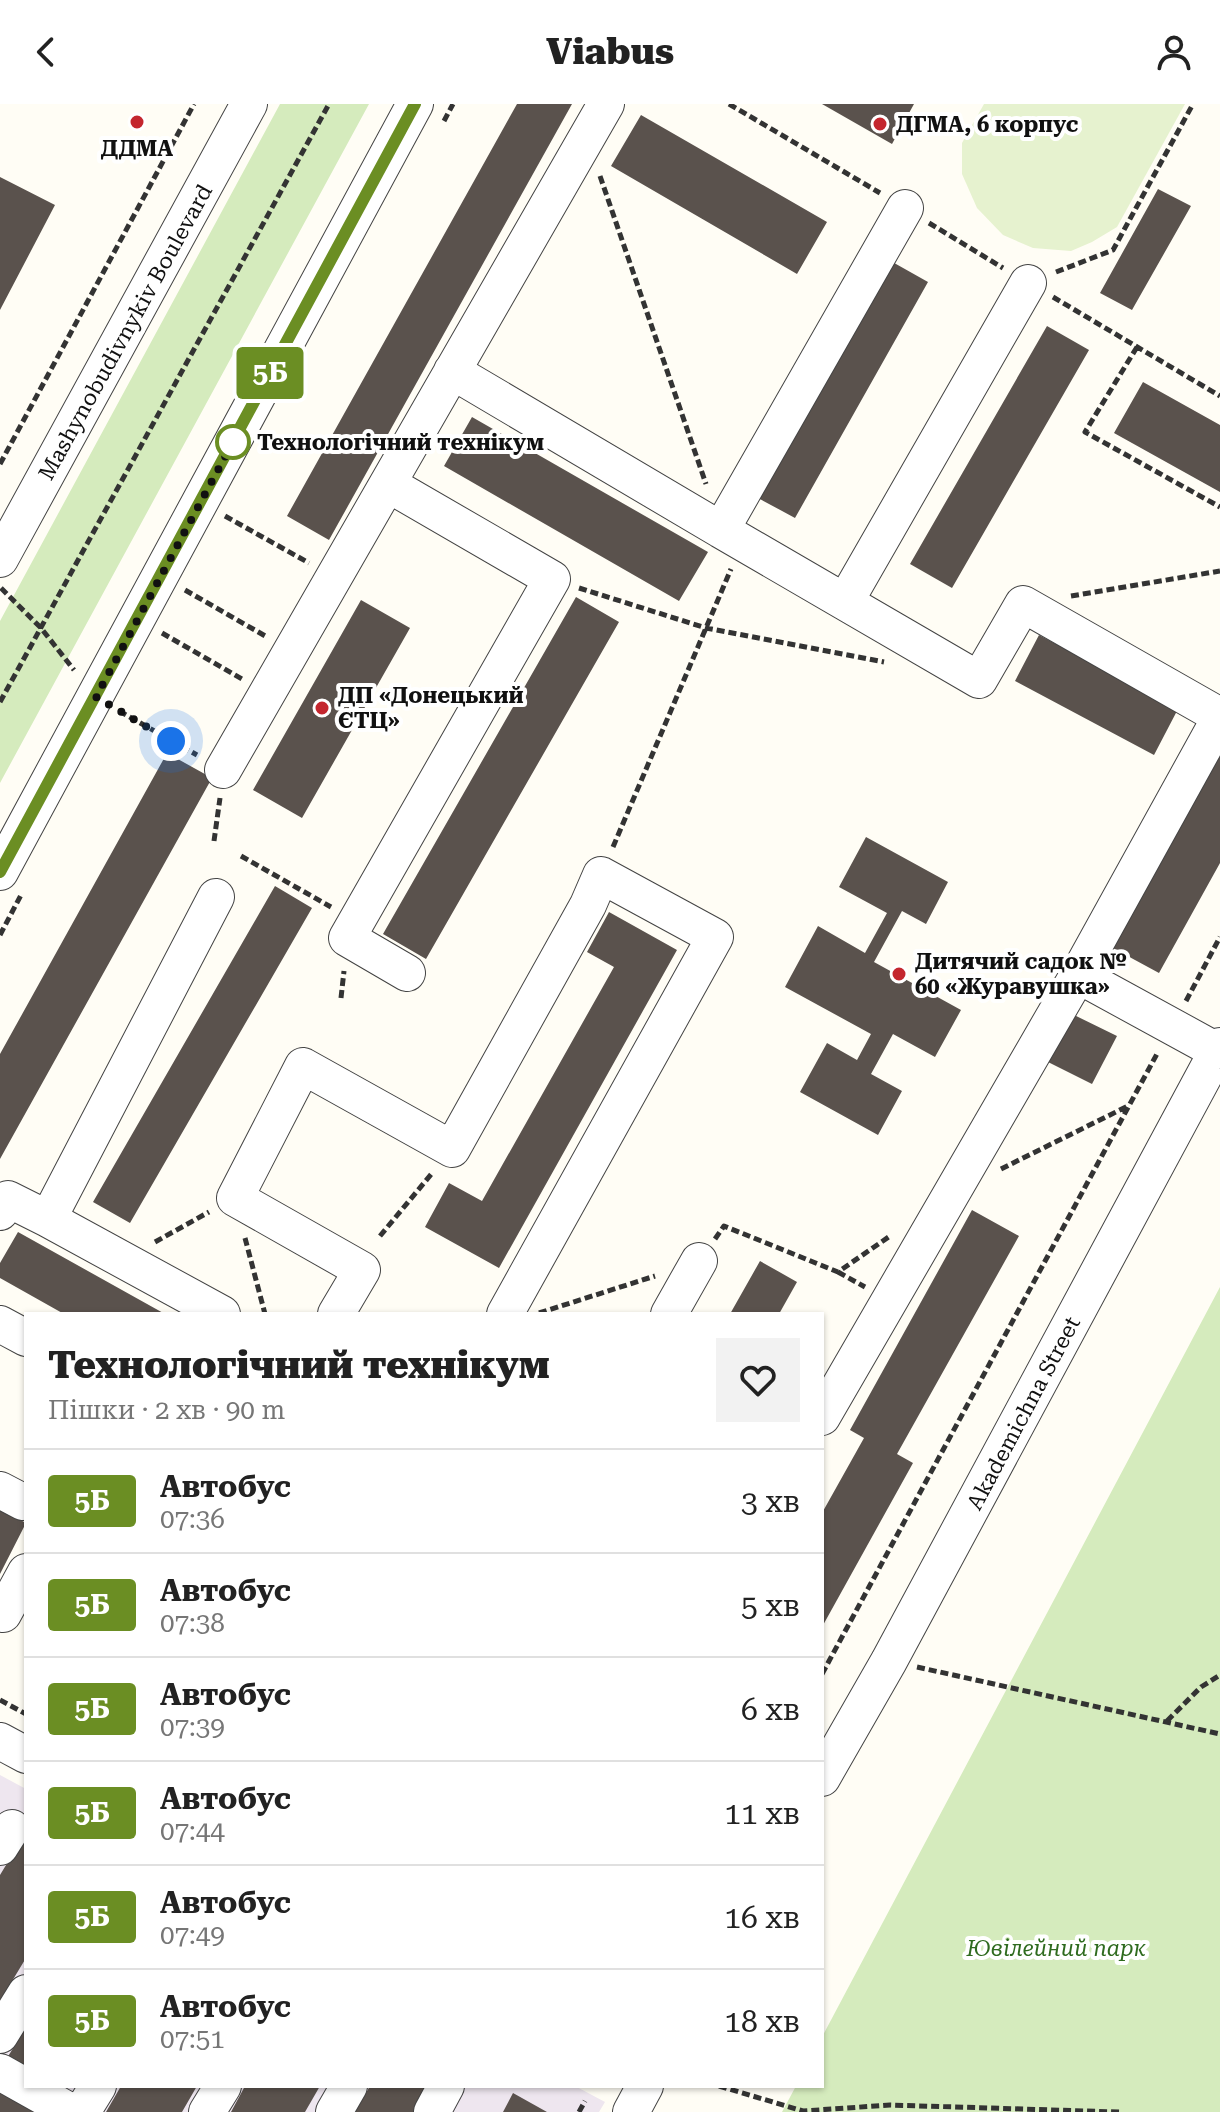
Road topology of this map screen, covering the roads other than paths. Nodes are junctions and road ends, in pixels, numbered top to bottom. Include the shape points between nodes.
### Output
1 (249, 104) edge
2 (415, 104) edge
3 (606, 104) edge
4 (905, 208) road end
5 (1028, 283) road end
6 (452, 371) junction
7 (388, 484) junction
8 (732, 536) junction
9 (0, 559) edge
10 (845, 602) junction
11 (1220, 717) edge
12 (223, 770) road end
13 (0, 872) edge
14 (216, 897) dead end
15 (407, 973) dead end
16 (1078, 975) junction
17 (1218, 1048) edge
18 (0, 1212) edge
19 (48, 1219) junction
20 (699, 1261) dead end
21 (218, 1312) edge
22 (337, 1312) edge
23 (506, 1312) edge
24 (670, 1312) edge
25 (0, 1324) edge
26 (24, 1337) edge
27 (824, 1414) edge
28 (24, 1576) edge
29 (3, 1614) dead end
30 (0, 1741) edge
31 (24, 1754) edge
32 (824, 1770) edge
33 (24, 1996) edge
34 (0, 2035) edge
35 (0, 2072) edge
36 (24, 2086) edge
37 (28, 2088) edge
38 (97, 2088) edge
39 (222, 2088) edge
40 (348, 2088) edge
41 (445, 2088) edge
42 (71, 2112) edge
43 (82, 2112) edge
44 (207, 2112) edge
45 (334, 2112) edge
46 (432, 2112) edge

1 - 9 street, Mashynobudivnykiv Boulevard
2 - 13 street
3 - 6 street
4 - 8 street
5 - 10 street
6 - 7 street
6 - 8 street
7 - 12 street
7 - 15 street via 552,579 347,938
8 - 10 street
10 - 11 street via 979,680 1023,604
11 - 16 street
14 - 19 street
16 - 17 street
16 - 27 street
17 - 32 street, Akademichna Street via 889,1661
18 - 19 street via 8,1199
19 - 21 street
20 - 24 street
22 - 23 street via 362,1270 235,1198 303,1066 452,1149 601,875 715,937
25 - 26 street
28 - 29 street
30 - 31 street
33 - 34 street
35 - 36 street
37 - 42 street
38 - 43 street
39 - 44 street
40 - 45 street
41 - 46 street

